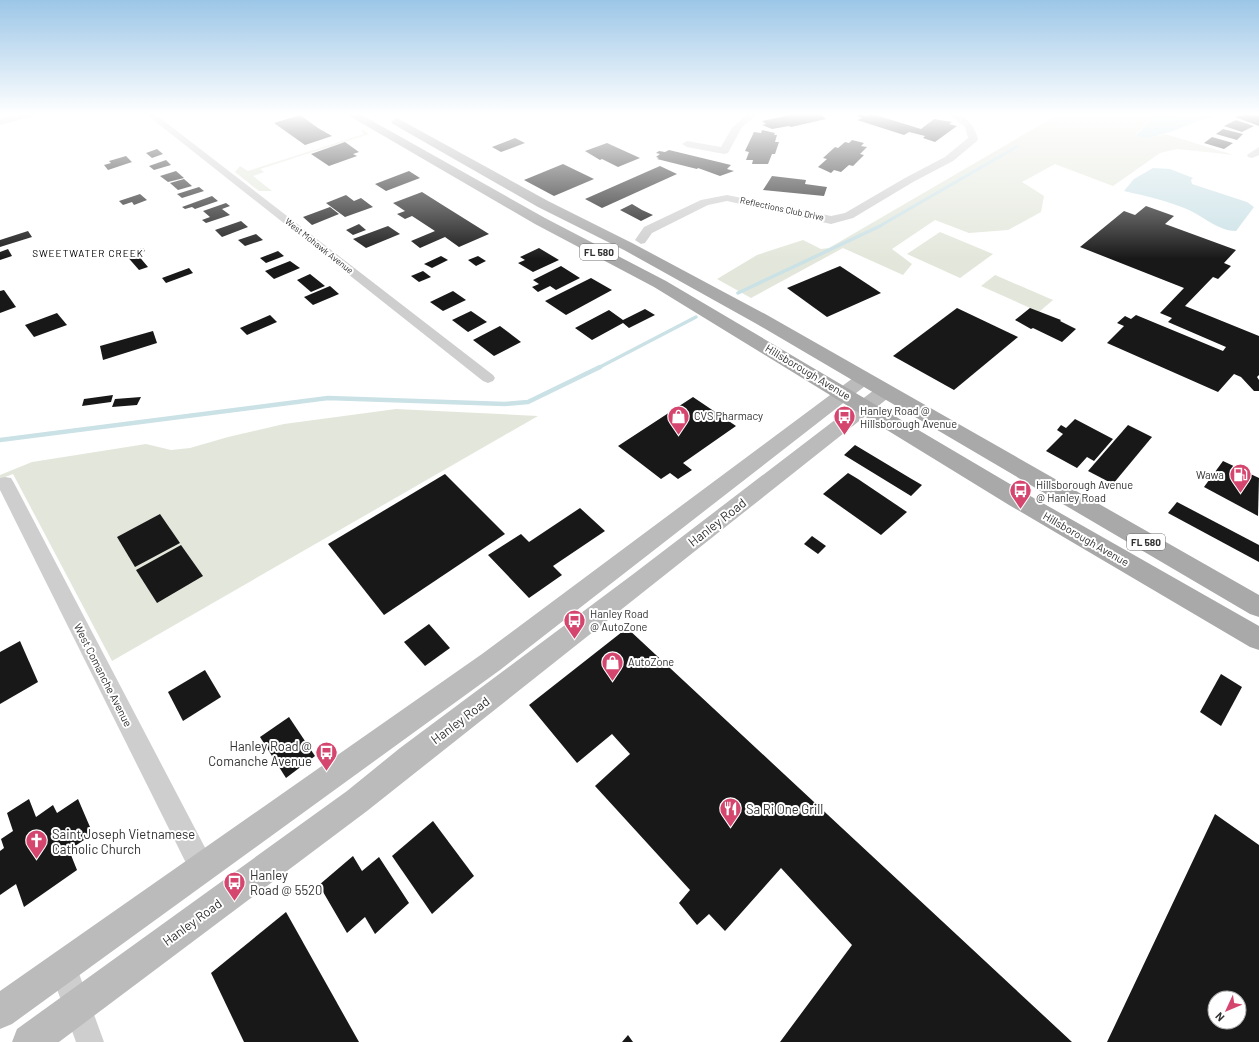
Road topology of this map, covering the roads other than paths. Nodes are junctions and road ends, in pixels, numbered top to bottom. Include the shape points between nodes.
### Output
1 (212, 163) edge
2 (437, 163) edge
3 (438, 163) edge
4 (469, 163) edge
5 (944, 163) edge
6 (503, 181) junction
7 (489, 192) junction
8 (727, 198) junction
9 (711, 212) dead end
10 (574, 219) junction
11 (540, 221) junction
12 (660, 238) dead end
13 (635, 243) junction
14 (488, 378) dead end
15 (863, 379) junction
16 (885, 391) junction
17 (844, 394) junction
18 (865, 407) junction
19 (5, 482) dead end
20 (671, 541) junction
21 (606, 591) junction
22 (1259, 607) edge
23 (1259, 640) edge
24 (202, 868) junction
25 (63, 968) junction
26 (77, 1006) junction
27 (0, 1012) edge
28 (30, 1042) edge
29 (90, 1042) edge

1 - 14 street, West Mohawk Avenue
2 - 7 main road, Hillsborough Avenue / FL 580
3 - 6 main road via 462,169 488,184
4 - 6 main road, Hillsborough Avenue / FL 580
5 - 8 street, Reflections Club Drive via 849,216 831,220
6 - 10 main road, Hillsborough Avenue / FL 580
7 - 10 main road via 511,194 534,206
7 - 11 main road, Hillsborough Avenue / FL 580
8 - 9 street, Reflections Club Drive via 718,209
8 - 13 street, Reflections Club Drive via 705,202 648,230
10 - 13 main road, Hillsborough Avenue / FL 580
11 - 13 main road via 576,231 612,249
11 - 17 main road, Hillsborough Avenue / FL 580 via 660,284
12 - 13 street
13 - 15 main road, Hillsborough Avenue / FL 580
15 - 16 main road, Hillsborough Avenue / FL 580
15 - 17 main road, Hanley Road
16 - 18 main road, Hanley Road
16 - 22 main road, Hillsborough Avenue / FL 580
17 - 18 main road, Hillsborough Avenue / FL 580
17 - 20 main road, Hanley Road
18 - 20 main road, Hanley Road
18 - 23 main road, Hillsborough Avenue / FL 580
19 - 24 street, West Comanche Avenue
20 - 21 main road, Hanley Road
21 - 24 main road, Hanley Road via 491,662
21 - 26 main road, Hanley Road via 357,801
24 - 25 main road, Hanley Road
25 - 26 street
25 - 27 main road, Hanley Road
26 - 28 main road, Hanley Road
26 - 29 street

